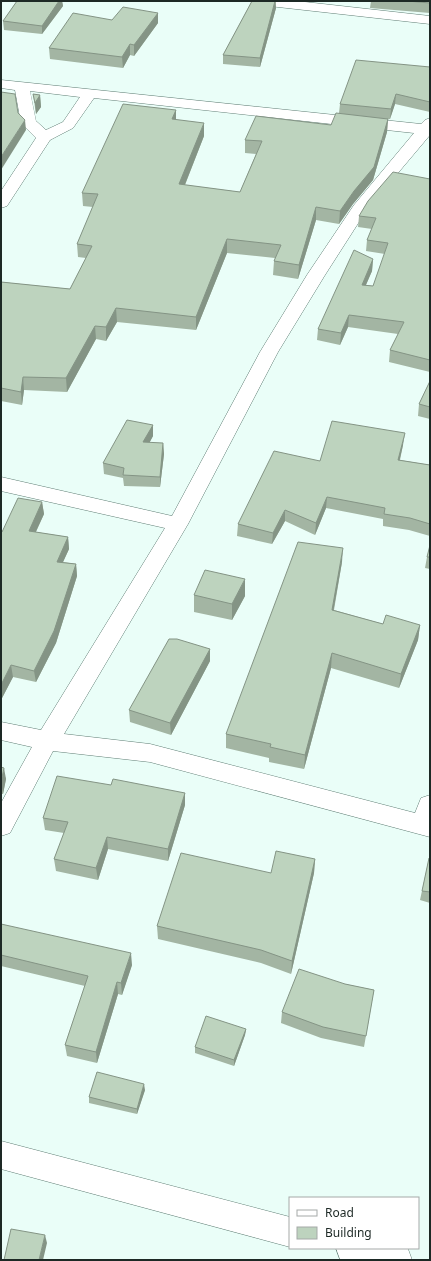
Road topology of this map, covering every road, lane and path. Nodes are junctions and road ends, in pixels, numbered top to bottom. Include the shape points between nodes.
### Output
1 (260, 1) edge
2 (349, 5) edge
3 (430, 20) edge
4 (1, 84) edge
5 (22, 87) junction
6 (90, 94) junction
7 (428, 127) edge
8 (44, 137) junction
9 (1, 203) edge
10 (1, 484) edge
11 (178, 524) junction
12 (1, 731) edge
13 (47, 740) junction
14 (428, 819) edge
15 (1, 826) edge
16 (1, 1155) edge
17 (289, 1232) edge
18 (356, 1249) edge
19 (397, 1260) edge

1 - 2 street
2 - 3 street
4 - 5 street
5 - 6 street
5 - 8 street via 30,123
6 - 7 street
6 - 8 street via 68,125
7 - 11 street via 360,208 316,275 269,352
8 - 9 street
10 - 11 street
11 - 13 street
12 - 13 street
13 - 14 street via 150,752
13 - 15 street
16 - 17 street
18 - 19 street

